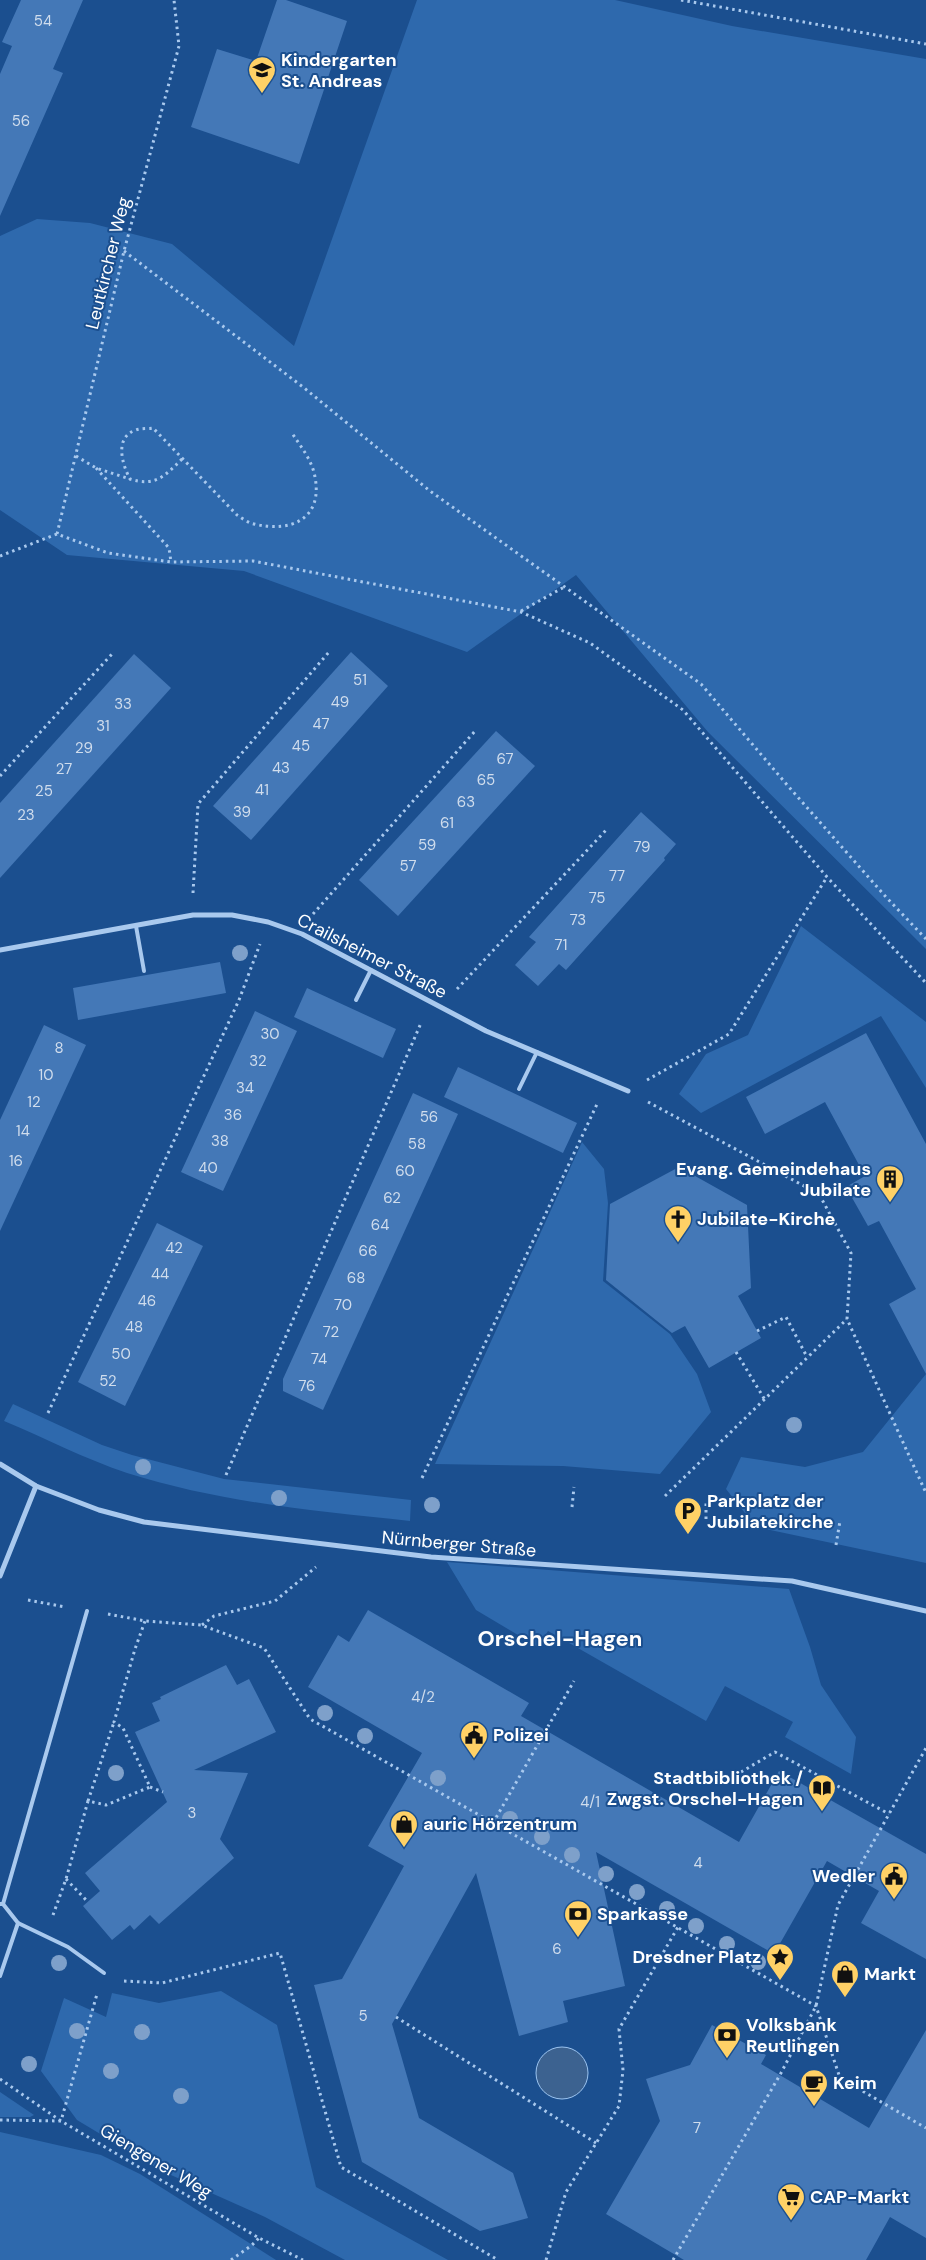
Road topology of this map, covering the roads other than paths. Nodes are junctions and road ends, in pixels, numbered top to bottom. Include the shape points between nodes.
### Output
1 (136, 926) junction
2 (0, 950) edge
3 (371, 970) junction
4 (144, 971) dead end
5 (356, 1000) dead end
6 (537, 1052) junction
7 (519, 1089) dead end
8 (628, 1091) road end
9 (0, 1464) edge
10 (36, 1486) junction
11 (0, 1576) edge
12 (87, 1610) road end
13 (926, 1611) edge
14 (2, 1904) edge
15 (18, 1923) junction
16 (104, 1973) road end
17 (0, 1976) edge

1 - 2 street, Crailsheimer Straße
1 - 3 street, Crailsheimer Straße via 193,915 232,915 268,922 302,934
1 - 4 lane
3 - 5 lane
3 - 6 street, Crailsheimer Straße via 486,1031
6 - 7 lane
6 - 8 street, Crailsheimer Straße
9 - 10 street, Nürnberger Straße
10 - 11 street
10 - 13 street, Nürnberger Straße via 99,1510 144,1522 431,1557 792,1581
12 - 14 lane
14 - 15 lane
15 - 16 lane via 68,1947
15 - 17 lane

